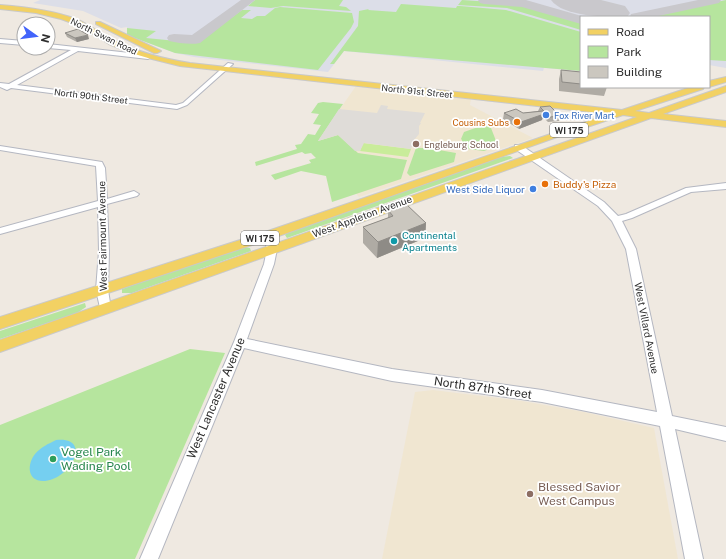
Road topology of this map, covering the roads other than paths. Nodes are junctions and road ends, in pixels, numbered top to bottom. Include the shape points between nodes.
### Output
1 (17, 4) edge
2 (1, 8) edge
3 (0, 41) edge
4 (16, 42) edge
5 (56, 47) edge
6 (77, 49) junction
7 (131, 51) junction
8 (156, 51) junction
9 (110, 52) junction
10 (148, 57) junction
11 (227, 67) junction
12 (726, 79) edge
13 (710, 84) edge
14 (0, 85) edge
15 (9, 86) junction
16 (697, 88) edge
17 (726, 89) edge
18 (0, 92) edge
19 (685, 103) junction
20 (639, 106) junction
21 (586, 109) junction
22 (666, 109) junction
23 (620, 112) junction
24 (698, 113) junction
25 (648, 115) junction
26 (726, 116) edge
27 (592, 122) junction
28 (726, 124) edge
29 (572, 128) junction
30 (585, 137) junction
31 (518, 147) junction
32 (0, 148) edge
33 (531, 156) junction
34 (726, 186) edge
35 (134, 194) dead end
36 (102, 203) junction
37 (616, 219) junction
38 (0, 231) edge
39 (270, 242) junction
40 (102, 290) junction
41 (105, 309) junction
42 (0, 323) edge
43 (240, 342) junction
44 (0, 346) edge
45 (666, 420) junction
46 (726, 434) edge
47 (149, 559) edge
48 (694, 559) edge

1 - 2 main road
1 - 7 main road, North Swan Road via 73,20
1 - 8 main road, North Swan Road via 87,18
3 - 4 street
5 - 6 street, North 91st Street
6 - 9 street, North 91st Street
6 - 15 street
7 - 8 main road
7 - 9 street, North 91st Street
7 - 10 main road, North Swan Road
8 - 11 main road, North 91st Street
9 - 10 street, North 91st Street
10 - 11 main road, North 91st Street via 190,65
11 - 15 street, North 90th Street via 177,107
11 - 20 main road, North 91st Street
11 - 21 main road, North 91st Street
12 - 13 main road
14 - 15 street, North 90th Street
15 - 18 street
16 - 20 main road, West Appleton Avenue / WI 175
17 - 19 main road, West Appleton Avenue / WI 175
19 - 22 main road, West Appleton Avenue / WI 175
19 - 24 main road via 689,109
20 - 22 main road, North 91st Street
20 - 23 main road, West Appleton Avenue / WI 175
21 - 23 main road, North 91st Street
21 - 27 main road via 597,114
22 - 24 main road, North 91st Street
22 - 25 main road, West Appleton Avenue / WI 175
23 - 25 main road, North 91st Street
23 - 27 main road, West Appleton Avenue / WI 175
24 - 26 main road, North 91st Street
25 - 28 main road, North 91st Street
25 - 30 main road, West Appleton Avenue / WI 175
27 - 29 main road, West Appleton Avenue / WI 175
29 - 30 main road
29 - 31 main road, West Appleton Avenue / WI 175
30 - 33 main road, West Appleton Avenue / WI 175
31 - 33 street, West Villard Avenue
31 - 39 main road, West Appleton Avenue / WI 175
32 - 36 street, West Fairmount Avenue via 99,164
33 - 37 street, West Villard Avenue via 592,197
33 - 39 main road, West Appleton Avenue / WI 175
34 - 37 street via 689,190 629,216
35 - 36 street
36 - 38 street
36 - 40 street, West Fairmount Avenue
37 - 45 street, West Villard Avenue via 631,250
39 - 40 main road, West Appleton Avenue / WI 175
39 - 41 main road, West Appleton Avenue / WI 175
39 - 43 street, West Lancaster Avenue via 270,264
40 - 41 street, West Fairmount Avenue
40 - 42 main road, West Appleton Avenue / WI 175
41 - 44 main road, West Appleton Avenue / WI 175
43 - 45 street, North 87th Street via 392,375 542,396
43 - 47 street, West Lancaster Avenue
45 - 46 street, North 87th Street
45 - 48 street, West Villard Avenue

